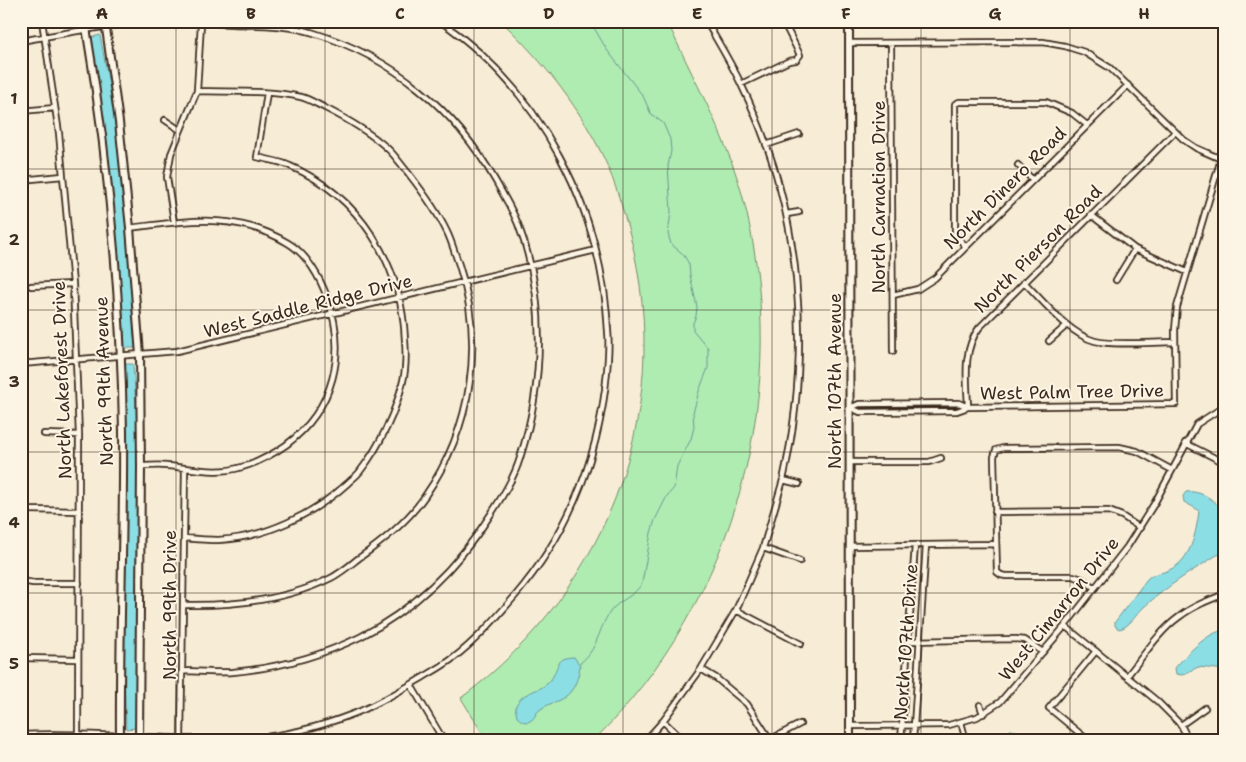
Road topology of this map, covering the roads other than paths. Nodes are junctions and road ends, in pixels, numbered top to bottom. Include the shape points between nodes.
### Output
1 (42, 21) edge
2 (85, 21) edge
3 (440, 21) edge
4 (706, 21) edge
5 (783, 21) edge
6 (849, 21) edge
7 (201, 22) edge
8 (263, 23) edge
9 (105, 24) edge
10 (87, 30) junction
11 (45, 37) junction
12 (21, 41) edge
13 (891, 43) junction
14 (850, 44) junction
15 (741, 84) junction
16 (1128, 85) junction
17 (198, 91) junction
18 (267, 93) junction
19 (55, 108) junction
20 (21, 111) edge
21 (165, 120) dead end
22 (1087, 125) junction
23 (180, 130) junction
24 (1175, 132) junction
25 (799, 134) dead end
26 (766, 145) junction
27 (1018, 165) dead end
28 (63, 176) junction
29 (21, 180) edge
30 (1033, 180) junction
31 (800, 212) dead end
32 (788, 214) junction
33 (1091, 215) junction
34 (174, 222) junction
35 (130, 228) junction
36 (966, 247) junction
37 (596, 250) junction
38 (1135, 250) junction
39 (530, 266) junction
40 (1187, 272) junction
41 (1116, 280) dead end
42 (464, 282) junction
43 (1024, 282) junction
44 (73, 284) junction
45 (31, 286) dead end
46 (893, 295) junction
47 (400, 297) junction
48 (333, 313) junction
49 (1067, 325) junction
50 (1049, 341) dead end
51 (1175, 342) junction
52 (893, 352) dead end
53 (140, 355) junction
54 (120, 356) junction
55 (76, 358) junction
56 (21, 364) edge
57 (1225, 406) edge
58 (968, 407) junction
59 (850, 408) junction
60 (44, 434) dead end
61 (79, 435) junction
62 (1185, 443) junction
63 (941, 458) dead end
64 (850, 462) junction
65 (1225, 463) edge
66 (141, 466) junction
67 (185, 469) junction
68 (1172, 470) junction
69 (783, 480) junction
70 (799, 484) dead end
71 (21, 508) edge
72 (79, 511) junction
73 (995, 512) junction
74 (1140, 528) junction
75 (184, 538) junction
76 (996, 544) junction
77 (915, 545) junction
78 (926, 545) junction
79 (849, 546) junction
80 (762, 548) junction
81 (800, 561) dead end
82 (21, 581) edge
83 (79, 583) junction
84 (1095, 588) junction
85 (1225, 594) edge
86 (183, 605) junction
87 (736, 610) junction
88 (1065, 626) junction
89 (908, 640) junction
90 (920, 640) junction
91 (801, 644) dead end
92 (1096, 651) junction
93 (1043, 652) junction
94 (21, 658) edge
95 (78, 659) junction
96 (701, 668) junction
97 (183, 671) junction
98 (1127, 676) junction
99 (411, 684) junction
100 (980, 706) dead end
101 (1205, 708) dead end
102 (983, 714) junction
103 (663, 721) junction
104 (961, 722) junction
105 (800, 724) dead end
106 (1180, 725) junction
107 (850, 726) junction
108 (902, 726) junction
109 (914, 726) junction
110 (78, 734) junction
111 (21, 735) edge
112 (120, 738) edge
113 (139, 739) edge
114 (181, 740) edge
115 (771, 740) edge
116 (78, 741) edge
117 (444, 741) edge
118 (646, 741) edge
119 (684, 741) edge
120 (850, 741) edge
121 (901, 741) edge
122 (913, 741) edge
123 (966, 741) edge
124 (1089, 741) edge
125 (1189, 741) edge

1 - 11 street, North Lakeforest Drive
2 - 10 main road, North 99th Avenue
3 - 37 street via 496,68 527,104 578,192
4 - 15 street
5 - 15 street via 800,55 796,60
6 - 14 main road, North 107th Avenue
7 - 8 street
7 - 9 street
7 - 17 street
8 - 39 street via 311,32 354,47 391,68 430,98 457,124 484,161 518,223
9 - 10 street
9 - 35 main road, North 99th Avenue
10 - 11 street
10 - 54 main road, North 99th Avenue via 105,160
11 - 12 street
11 - 19 street, North Lakeforest Drive
13 - 14 street
13 - 16 street via 1043,42 1084,52 1110,68
13 - 46 street, North Carnation Drive
14 - 59 main road, North 107th Avenue
15 - 26 street
16 - 22 street, North Dinero Road
16 - 24 street
17 - 18 street
17 - 23 street
18 - 42 street via 303,97 356,124 388,149 423,192 448,232
18 - 47 street via 257,157 290,165 327,187 351,208 379,247
19 - 20 street
19 - 28 street, North Lakeforest Drive
21 - 23 street
22 - 30 street, North Dinero Road
22 - 36 street via 1072,113 1046,102 955,104 955,234
23 - 34 street via 171,154 168,176
24 - 33 street, North Pierson Road
24 - 40 street via 1196,148 1221,159
25 - 26 street
26 - 32 street
27 - 30 street
28 - 29 street
28 - 44 street, North Lakeforest Drive
30 - 36 street, North Dinero Road
31 - 32 street
32 - 69 street via 800,333 794,423
33 - 38 street
33 - 43 street, North Pierson Road
34 - 35 street
34 - 48 street via 232,222 262,230 290,244 307,261 322,284
35 - 53 main road, North 99th Avenue
36 - 46 street, North Dinero Road via 930,282 912,291
37 - 39 street, West Saddle Ridge Drive
37 - 99 street via 609,332 607,376 594,447 573,508 533,575 479,637 452,659
38 - 40 street
38 - 41 street
39 - 42 street, West Saddle Ridge Drive
39 - 97 street via 539,327 532,413 520,460 504,495 456,563 426,593 390,620 322,653 278,666 232,672
40 - 51 street via 1178,307
42 - 47 street, West Saddle Ridge Drive
42 - 86 street via 472,322 468,396 462,424 425,497 373,549 331,578 289,594 246,603
43 - 49 street
43 - 58 street, North Pierson Road via 972,338 967,356
44 - 45 street
44 - 55 street, North Lakeforest Drive
46 - 52 street, North Carnation Drive
47 - 48 street, West Saddle Ridge Drive
47 - 75 street via 405,340 403,380 388,424 361,471 314,509 290,521 255,534 219,540
48 - 53 street, West Saddle Ridge Drive via 177,351
48 - 67 street via 338,348 335,368 331,385 309,425 271,456 242,467 216,472
49 - 50 street
49 - 51 street via 1086,338 1100,342
51 - 58 street, West Palm Tree Drive via 1176,404
53 - 54 street, West Saddle Ridge Drive
53 - 66 main road, North 99th Avenue
54 - 55 street, West Saddle Ridge Drive
54 - 112 main road, North 99th Avenue
55 - 56 street, West Saddle Ridge Drive
55 - 61 street, North Lakeforest Drive
57 - 62 street, West Cimarron Drive via 1197,424
58 - 59 street, West Palm Tree Drive via 959,404 859,404
58 - 59 street, West Palm Tree Drive via 957,411 860,412
59 - 64 main road, North 107th Avenue
60 - 61 street
61 - 72 street, North Lakeforest Drive
62 - 65 street
62 - 68 street, West Cimarron Drive
63 - 64 street via 929,462
64 - 79 main road, North 107th Avenue
66 - 67 street
66 - 113 main road, North 99th Avenue
67 - 75 street, North 99th Drive
68 - 73 street via 1137,452 1119,447 1003,448 996,450 994,457
68 - 74 street, West Cimarron Drive
69 - 70 street
69 - 80 street
71 - 72 street
72 - 83 street, North Lakeforest Drive
73 - 74 street via 1104,511 1118,514
73 - 76 street
74 - 84 street, West Cimarron Drive
75 - 86 street, North 99th Drive
76 - 78 street
76 - 84 street via 996,570 1001,575 1073,576
77 - 78 street
77 - 79 street
77 - 89 street, North 107th Drive
78 - 90 street, North 107th Drive
79 - 107 main road, North 107th Avenue
80 - 81 street
80 - 87 street
82 - 83 street
83 - 95 street, North Lakeforest Drive
84 - 88 street, West Cimarron Drive
85 - 98 street via 1190,609 1174,620
86 - 97 street, North 99th Drive
87 - 91 street
87 - 96 street
88 - 92 street
88 - 93 street, West Cimarron Drive
89 - 90 street
89 - 108 street, North 107th Drive
90 - 93 street via 1016,639 1025,640
90 - 109 street, North 107th Drive
92 - 98 street
92 - 124 street via 1049,708
93 - 102 street, West Cimarron Drive via 1000,702
94 - 95 street
95 - 110 street, North Lakeforest Drive
96 - 103 street
96 - 115 street via 746,704
97 - 114 street, North 99th Drive
98 - 106 street
99 - 114 street via 385,700 318,726 279,735
99 - 117 street
100 - 102 street
101 - 106 street
102 - 104 street, West Cimarron Drive
103 - 118 street
103 - 119 street
104 - 109 street, West Cimarron Drive
104 - 123 street
105 - 115 street
106 - 125 street
107 - 108 street, West Cimarron Drive
107 - 120 main road, North 107th Avenue
108 - 109 street, West Cimarron Drive
108 - 121 street, North 107th Drive
109 - 122 street, North 107th Drive
110 - 111 street
110 - 112 street
110 - 116 street, North Lakeforest Drive
112 - 113 street via 130,736
113 - 114 street

